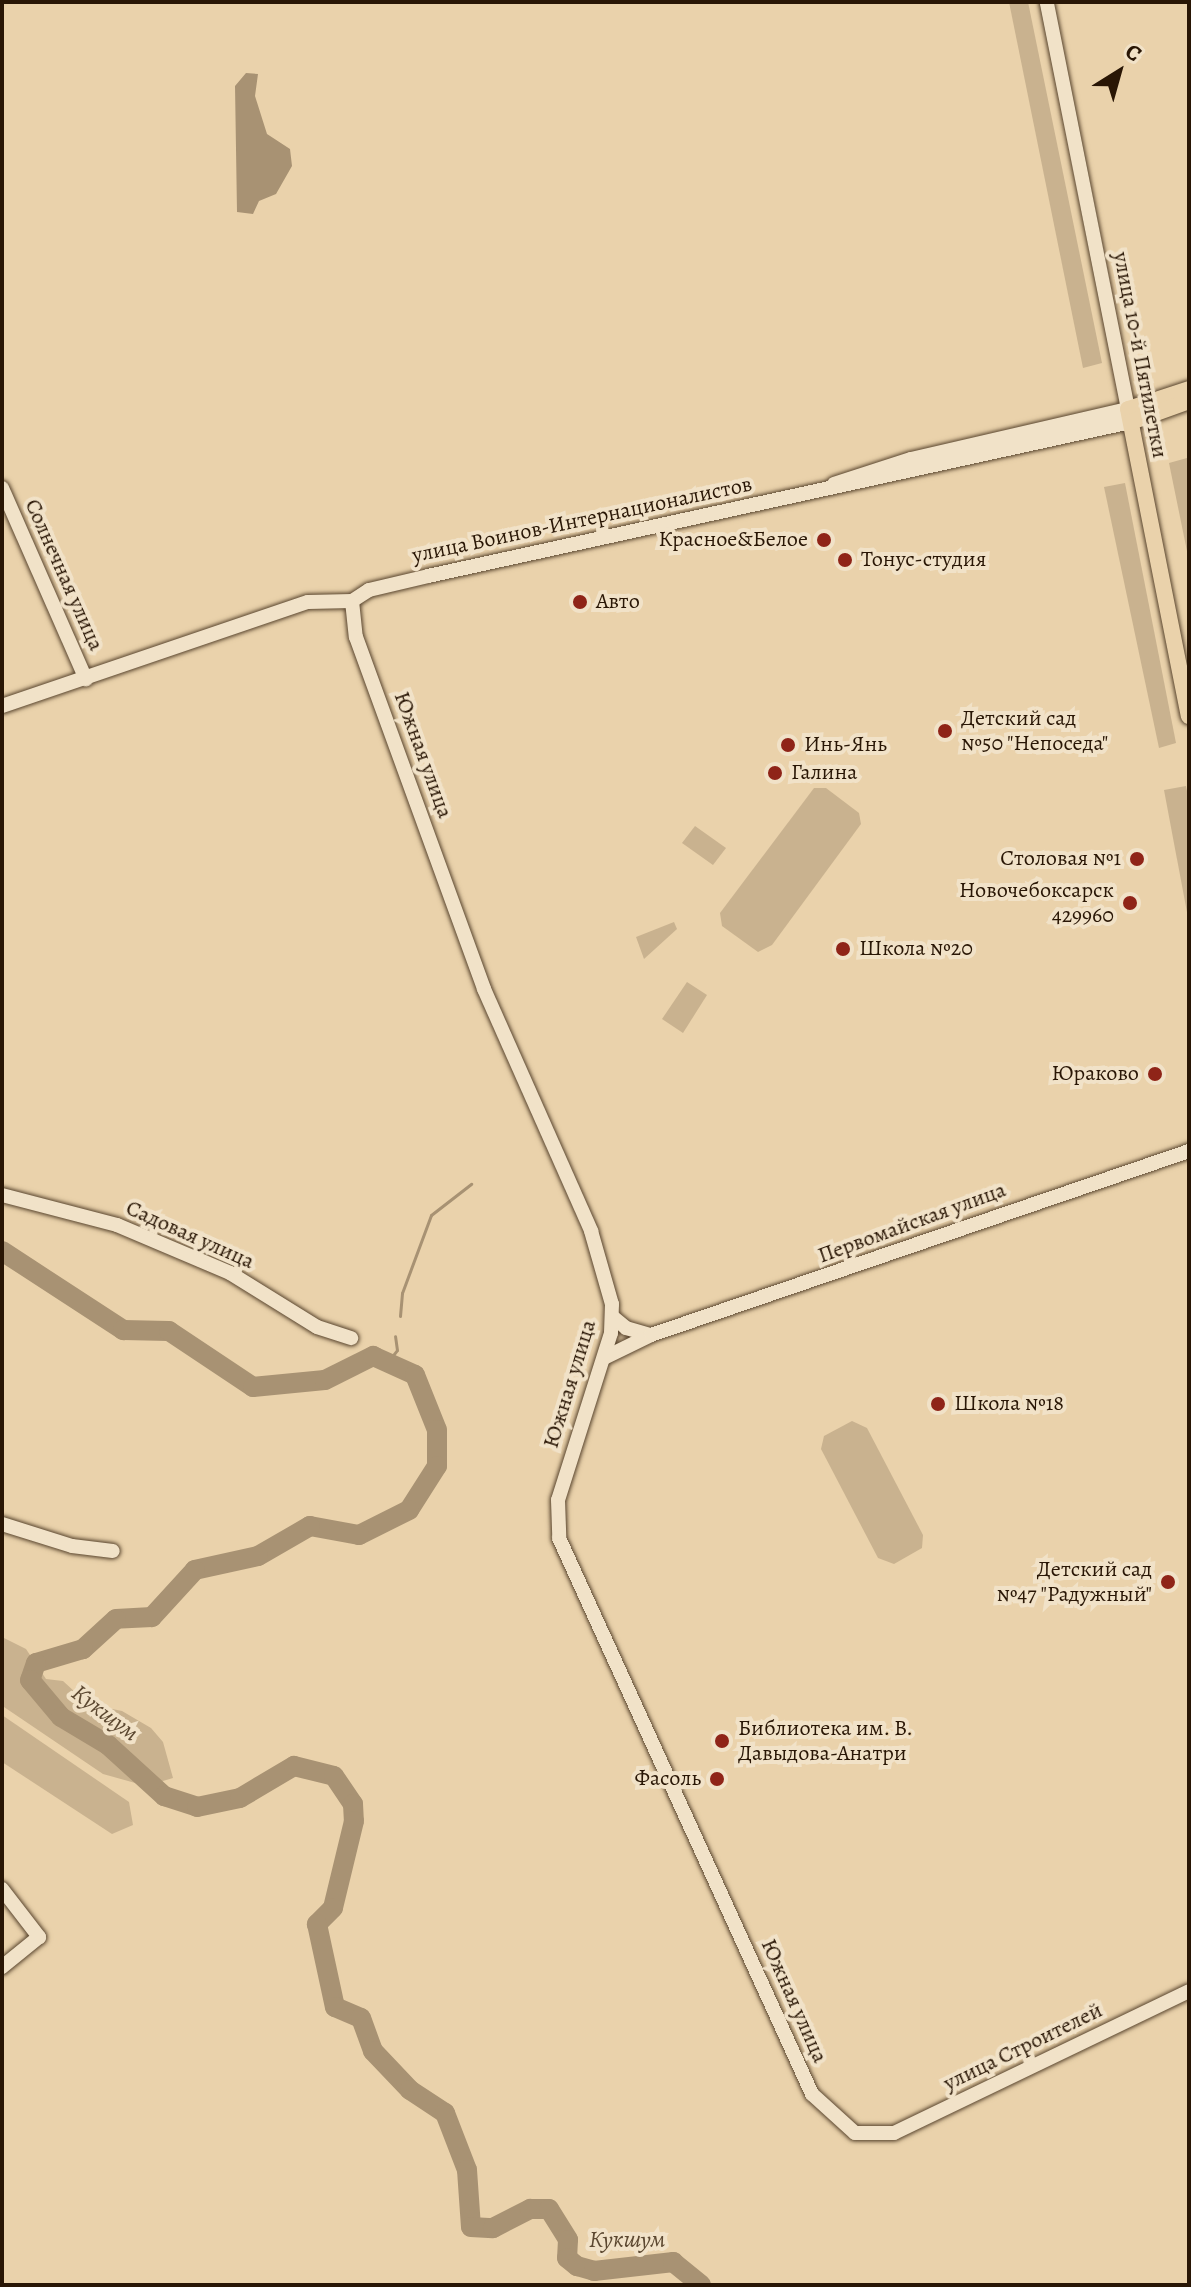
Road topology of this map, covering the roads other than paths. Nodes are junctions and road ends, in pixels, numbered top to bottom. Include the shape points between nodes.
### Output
1 (1047, 2) edge
2 (1189, 389) edge
3 (1189, 401) edge
4 (1130, 415) junction
5 (2, 488) edge
6 (352, 601) junction
7 (86, 679) junction
8 (2, 706) edge
9 (1189, 716) edge
10 (1189, 1151) edge
11 (2, 1195) edge
12 (613, 1317) junction
13 (651, 1335) junction
14 (351, 1338) dead end
15 (604, 1358) junction
16 (2, 1524) edge
17 (113, 1551) dead end
18 (2, 1889) edge
19 (2, 1967) edge
20 (1189, 1991) edge
21 (874, 2136) joint

1 - 4 street, улица 10-й Пятилетки
2 - 4 main road, улица Воинов-Интернационалистов
3 - 4 main road, улица Воинов-Интернационалистов
4 - 6 street, улица Воинов-Интернационалистов via 369,590
4 - 9 main road, улица 10-й Пятилетки
5 - 7 street, Солнечная улица
6 - 7 street via 308,602
6 - 12 street, Южная улица via 356,637 484,989 591,1231
7 - 8 street
10 - 13 street, Первомайская улица
11 - 14 street, Садовая улица via 117,1225 230,1273 317,1327
12 - 13 street via 626,1328
12 - 15 street, Южная улица
13 - 15 street, Первомайская улица
15 - 21 street, Южная улица via 558,1500 556,1526 568,1565 812,2094 839,2125
16 - 17 street via 72,1546
18 - 19 street via 39,1937
20 - 21 street, улица Строителей via 894,2133

